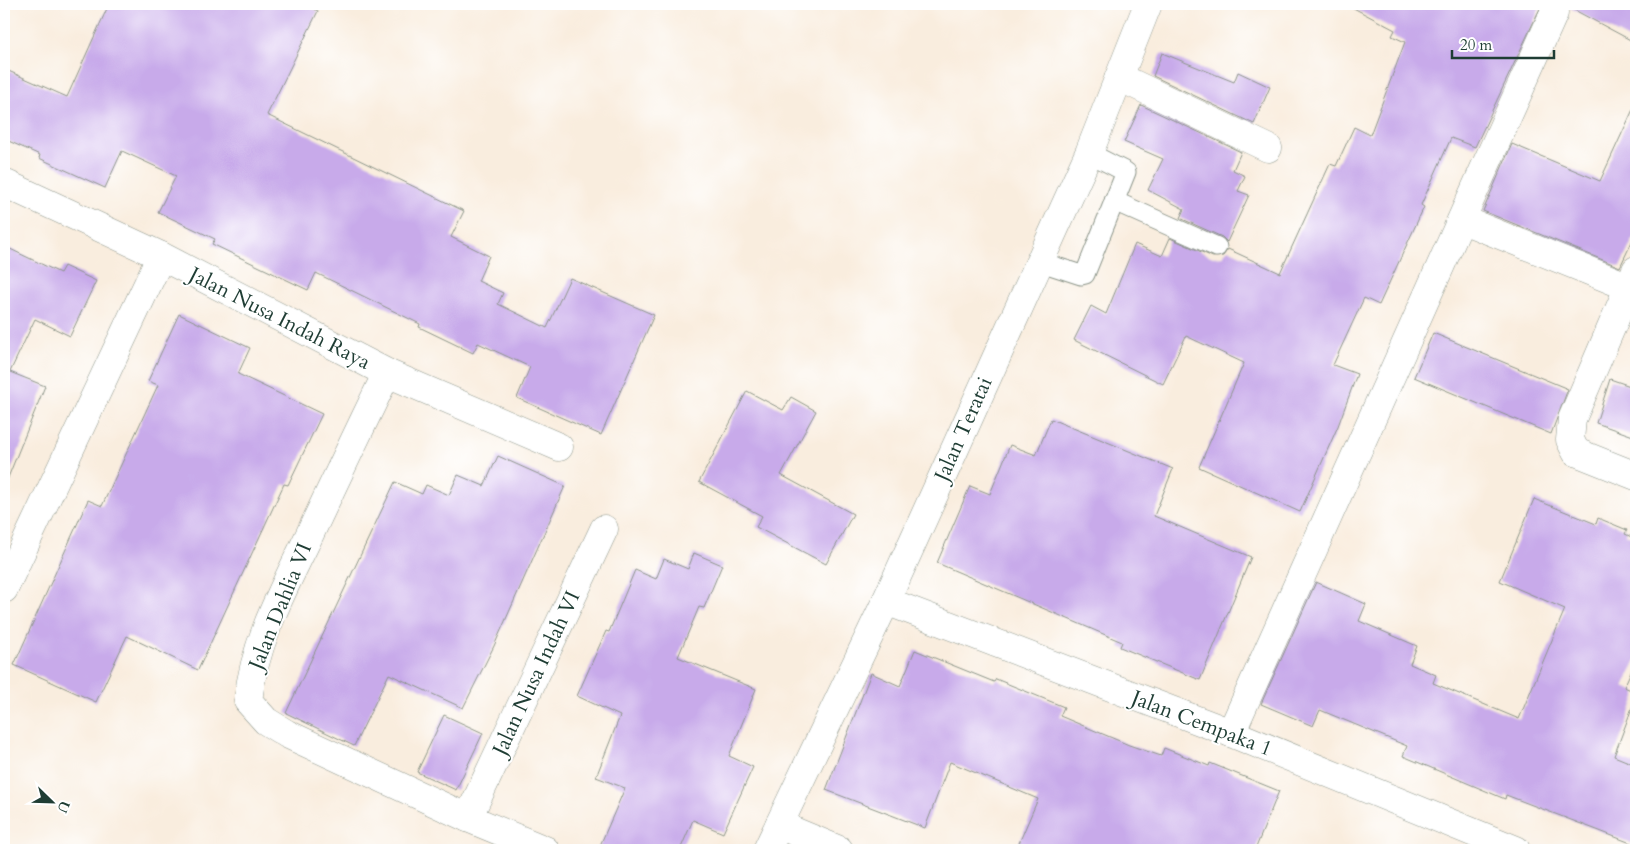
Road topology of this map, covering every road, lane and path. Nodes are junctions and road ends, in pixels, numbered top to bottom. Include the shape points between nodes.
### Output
1 (1148, 4) edge
2 (1554, 13) dead end
3 (1119, 77) junction
4 (1268, 148) dead end
5 (1088, 154) junction
6 (4, 183) edge
7 (1114, 202) junction
8 (1463, 220) junction
9 (1216, 248) dead end
10 (161, 256) junction
11 (1038, 261) junction
12 (1633, 279) edge
13 (387, 373) junction
14 (559, 447) dead end
15 (1636, 476) edge
16 (604, 529) dead end
17 (4, 589) edge
18 (886, 601) junction
19 (1230, 734) junction
20 (468, 818) junction
21 (779, 825) junction
22 (545, 850) edge
23 (767, 850) edge
24 (839, 850) edge
25 (1516, 850) edge

1 - 3 street, Jalan Teratai
2 - 8 street
3 - 4 street
3 - 5 street, Jalan Teratai
5 - 7 lane via 1126,172
5 - 11 street, Jalan Teratai
6 - 10 street, Jalan Nusa Indah Raya
7 - 9 lane
7 - 11 lane via 1085,274
8 - 12 street
8 - 19 street
10 - 13 street, Jalan Nusa Indah Raya
10 - 17 street
11 - 18 street, Jalan Teratai
12 - 15 street via 1572,419 1570,440 1576,452
13 - 14 street, Jalan Nusa Indah Raya
13 - 20 street, Jalan Dahlia VI via 261,641 248,701 266,721 287,734
16 - 20 street, Jalan Nusa Indah VI
18 - 19 street, Jalan Cempaka 1
18 - 21 street, Jalan Teratai
19 - 25 street, Jalan Cempaka 1
20 - 22 street, Jalan Dahlia VI
21 - 23 street, Jalan Teratai
21 - 24 street

